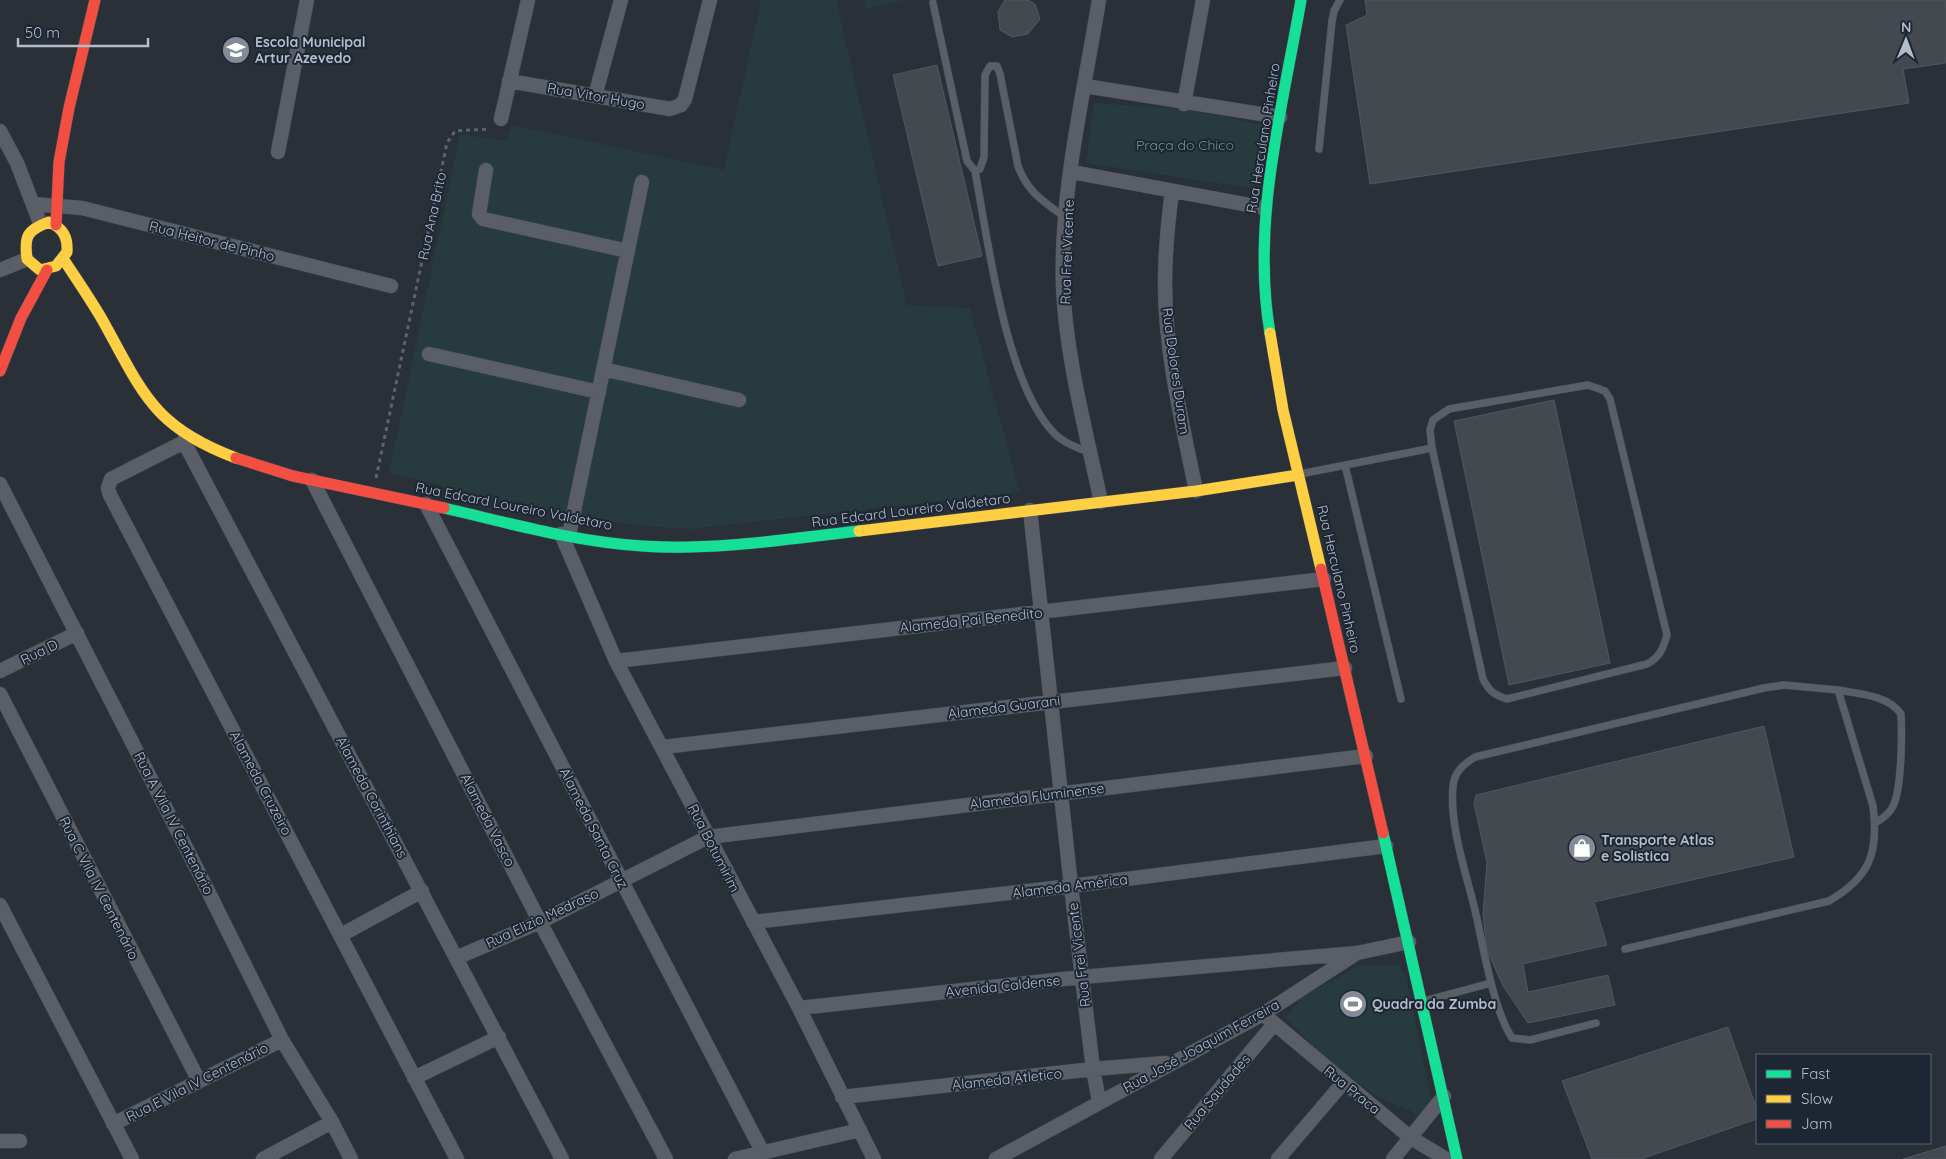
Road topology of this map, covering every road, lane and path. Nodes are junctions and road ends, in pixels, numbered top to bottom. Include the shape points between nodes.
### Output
1 (95, 0) edge
2 (307, 0) edge
3 (528, 0) edge
4 (621, 0) edge
5 (710, 0) edge
6 (1098, 0) edge
7 (1203, 0) edge
8 (1301, 0) edge
9 (1340, 0) edge
10 (933, 3) dead end
11 (509, 82) junction
12 (1085, 86) junction
13 (596, 96) junction
14 (1184, 104) junction
15 (1280, 118) junction
16 (501, 119) joint
17 (0, 131) edge
18 (1319, 149) dead end
19 (278, 152) dead end
20 (486, 170) dead end
21 (976, 171) junction
22 (1072, 172) junction
23 (642, 182) dead end
24 (1172, 191) junction
25 (33, 204) junction
26 (57, 206) junction
27 (1266, 208) junction
28 (1066, 218) junction
29 (40, 223) junction
30 (56, 224) junction
31 (628, 251) junction
32 (27, 259) junction
33 (64, 260) junction
34 (0, 270) edge
35 (47, 270) junction
36 (390, 286) dead end
37 (429, 354) dead end
38 (603, 369) junction
39 (0, 371) edge
40 (599, 392) junction
41 (739, 400) dead end
42 (185, 439) junction
43 (1432, 448) junction
44 (1091, 453) junction
45 (1345, 465) junction
46 (378, 471) dead end
47 (1298, 475) junction
48 (312, 480) junction
49 (0, 484) edge
50 (1196, 491) junction
51 (1101, 502) junction
52 (426, 504) junction
53 (1030, 510) junction
54 (565, 534) junction
55 (1324, 579) junction
56 (1040, 612) junction
57 (78, 633) junction
58 (616, 661) junction
59 (1345, 668) junction
60 (0, 671) edge
61 (1838, 690) junction
62 (0, 694) edge
63 (1401, 699) dead end
64 (1050, 701) junction
65 (663, 747) junction
66 (1366, 756) junction
67 (1060, 793) junction
68 (1875, 823) junction
69 (708, 837) junction
70 (1386, 846) junction
71 (621, 880) junction
72 (1071, 886) junction
73 (422, 892) junction
74 (0, 905) edge
75 (540, 922) junction
76 (753, 922) junction
77 (341, 935) junction
78 (1409, 942) junction
79 (1625, 950) dead end
80 (1357, 954) junction
81 (456, 958) junction
82 (1082, 977) junction
83 (1491, 983) junction
84 (1423, 1002) junction
85 (799, 1008) junction
86 (1263, 1014) junction
87 (1596, 1023) dead end
88 (1274, 1024) junction
89 (499, 1037) junction
90 (282, 1040) junction
91 (1171, 1063) junction
92 (1092, 1069) junction
93 (414, 1078) junction
94 (199, 1081) junction
95 (1343, 1083) junction
96 (1444, 1096) junction
97 (842, 1097) junction
98 (1099, 1101) junction
99 (332, 1122) junction
100 (113, 1124) junction
101 (860, 1130) junction
102 (1411, 1138) junction
103 (0, 1141) edge
104 (20, 1141) dead end
105 (763, 1152) junction
106 (132, 1159) edge
107 (262, 1159) edge
108 (352, 1159) edge
109 (457, 1159) edge
110 (562, 1159) edge
111 (666, 1159) edge
112 (735, 1159) edge
113 (874, 1159) edge
114 (996, 1159) edge
115 (1161, 1159) edge
116 (1278, 1159) edge
117 (1393, 1159) edge
118 (1446, 1159) edge
119 (1457, 1159) edge

1 - 26 street via 59,162
2 - 19 street
3 - 11 street
4 - 13 street
5 - 13 street, Rua Vitor Hugo via 681,105 670,108
6 - 12 street, Rua Frei Vicente
7 - 14 street
8 - 15 street, Rua Herculano Pinheiro
9 - 18 lane via 1332,21
10 - 21 lane via 967,161
11 - 13 street, Rua Vitor Hugo
11 - 16 street
12 - 14 street
12 - 22 street, Rua Frei Vicente
14 - 15 street
15 - 27 street, Rua Herculano Pinheiro
16 - 46 path, Rua Ana Brito via 492,129 455,131 450,137
17 - 25 street
20 - 31 street via 479,214 483,219
21 - 28 lane via 980,169 984,156 985,75 990,66 997,66 1022,177 1037,196
21 - 44 lane via 1003,314 1017,364 1032,401 1054,434
22 - 24 street
22 - 28 street, Rua Frei Vicente
23 - 31 street
24 - 27 street
24 - 50 street, Rua Dolores Duram via 1166,243 1167,333 1176,396
25 - 26 street, Rua Heitor de Pinho
25 - 29 street
26 - 30 street
26 - 36 street, Rua Heitor de Pinho via 82,208
27 - 47 street, Rua Herculano Pinheiro via 1263,265 1266,310 1274,369
28 - 44 street, Rua Frei Vicente via 1063,284 1067,331
29 - 30 street
29 - 32 street via 24,242
30 - 33 street via 68,244
31 - 38 street
32 - 34 street
32 - 35 street via 40,270
33 - 35 street
33 - 42 street, Rua Edcard Loureiro Valdetaro via 142,394
35 - 39 street via 21,318
37 - 40 street
38 - 40 street
38 - 41 street
40 - 54 street
42 - 48 street, Rua Edcard Loureiro Valdetaro via 251,464
42 - 73 street, Alameda Corinthians
42 - 77 street, Alameda Cruzeiro via 111,479 110,495
43 - 43 lane via 1483,679 1489,690 1507,699 1657,659 1667,635 1610,399 1605,391 1588,385 1449,409 1433,420 1430,430
43 - 45 lane
44 - 51 street, Rua Frei Vicente
45 - 47 lane
45 - 63 lane
47 - 50 street, Rua Edcard Loureiro Valdetaro
47 - 55 street, Rua Herculano Pinheiro
48 - 52 street, Rua Edcard Loureiro Valdetaro
48 - 75 street, Alameda Vasco
49 - 57 street, Rua A Vila IV Centenário
50 - 51 street, Rua Edcard Loureiro Valdetaro
51 - 53 street, Rua Edcard Loureiro Valdetaro
52 - 54 street, Rua Edcard Loureiro Valdetaro
52 - 71 street, Alameda Santa Cruz
53 - 54 street, Rua Edcard Loureiro Valdetaro via 740,545 640,546
53 - 56 street, Rua Frei Vicente
54 - 58 street, Rua Botumirim
55 - 56 street, Alameda Pai Benedito
55 - 59 street, Rua Herculano Pinheiro
56 - 58 street, Alameda Pai Benedito
56 - 64 street, Rua Frei Vicente
57 - 60 street, Rua D
57 - 90 street, Rua A Vila IV Centenário
58 - 65 street, Rua Botumirim
59 - 64 street, Alameda Guarani
59 - 66 street, Rua Herculano Pinheiro
61 - 68 lane
61 - 68 lane via 1886,700 1901,714 1897,795 1885,817
61 - 83 lane via 1784,685 1764,688 1475,757 1464,764 1452,785 1455,821
62 - 94 street, Rua C Vila IV Centenário
64 - 65 street, Alameda Guarani
64 - 67 street, Rua Frei Vicente
65 - 69 street, Rua Botumirim
66 - 67 street, Alameda Fluminense
66 - 70 street, Rua Herculano Pinheiro
67 - 69 street, Alameda Fluminense
67 - 72 street, Rua Frei Vicente
68 - 79 lane via 1872,853 1859,879 1829,901
69 - 71 street, Rua Elizio Medraso
69 - 76 street, Rua Botumirim
70 - 72 street, Alameda América
70 - 78 street, Rua Herculano Pinheiro
71 - 75 street, Rua Elizio Medraso
71 - 105 street, Alameda Santa Cruz
72 - 76 street, Alameda América
72 - 82 street, Rua Frei Vicente
73 - 77 street
73 - 81 street, Alameda Corinthians
74 - 100 street
75 - 81 street, Rua Elizio Medraso
75 - 111 street, Alameda Vasco
76 - 85 street, Rua Botumirim
77 - 93 street, Alameda Cruzeiro
78 - 80 street, Rua José Joaquim Ferreira
78 - 84 street, Rua Herculano Pinheiro
80 - 82 street, Avenida Caldense
80 - 86 street, Rua José Joaquim Ferreira
81 - 89 street, Alameda Corinthians
82 - 85 street, Avenida Caldense
82 - 92 street, Rua Frei Vicente
83 - 84 lane
83 - 87 lane via 1512,1038 1530,1040
84 - 96 street, Rua Herculano Pinheiro
85 - 97 street, Rua Botumirim
86 - 88 street, Rua Praca
86 - 91 street, Rua José Joaquim Ferreira
88 - 95 street, Rua Praca
88 - 115 street, Rua Saudades
89 - 93 street
89 - 110 street, Alameda Corinthians
90 - 94 street, Rua E Vila IV Centenário
90 - 99 street, Rua A Vila IV Centenário
91 - 92 street, Alameda Atletico
91 - 98 street, Rua José Joaquim Ferreira
92 - 97 street, Alameda Atletico
92 - 98 street, Rua Frei Vicente
93 - 109 street, Alameda Cruzeiro
94 - 100 street, Rua E Vila IV Centenário
95 - 102 street, Rua Praca
95 - 116 street
96 - 102 street
96 - 119 street, Rua Herculano Pinheiro
97 - 101 street, Rua Botumirim
98 - 114 street, Rua José Joaquim Ferreira
99 - 107 street
99 - 108 street, Rua A Vila IV Centenário
100 - 106 street
101 - 105 street
101 - 113 street, Rua Botumirim
102 - 117 street
102 - 118 street, Rua Praca
103 - 104 street
105 - 112 street

